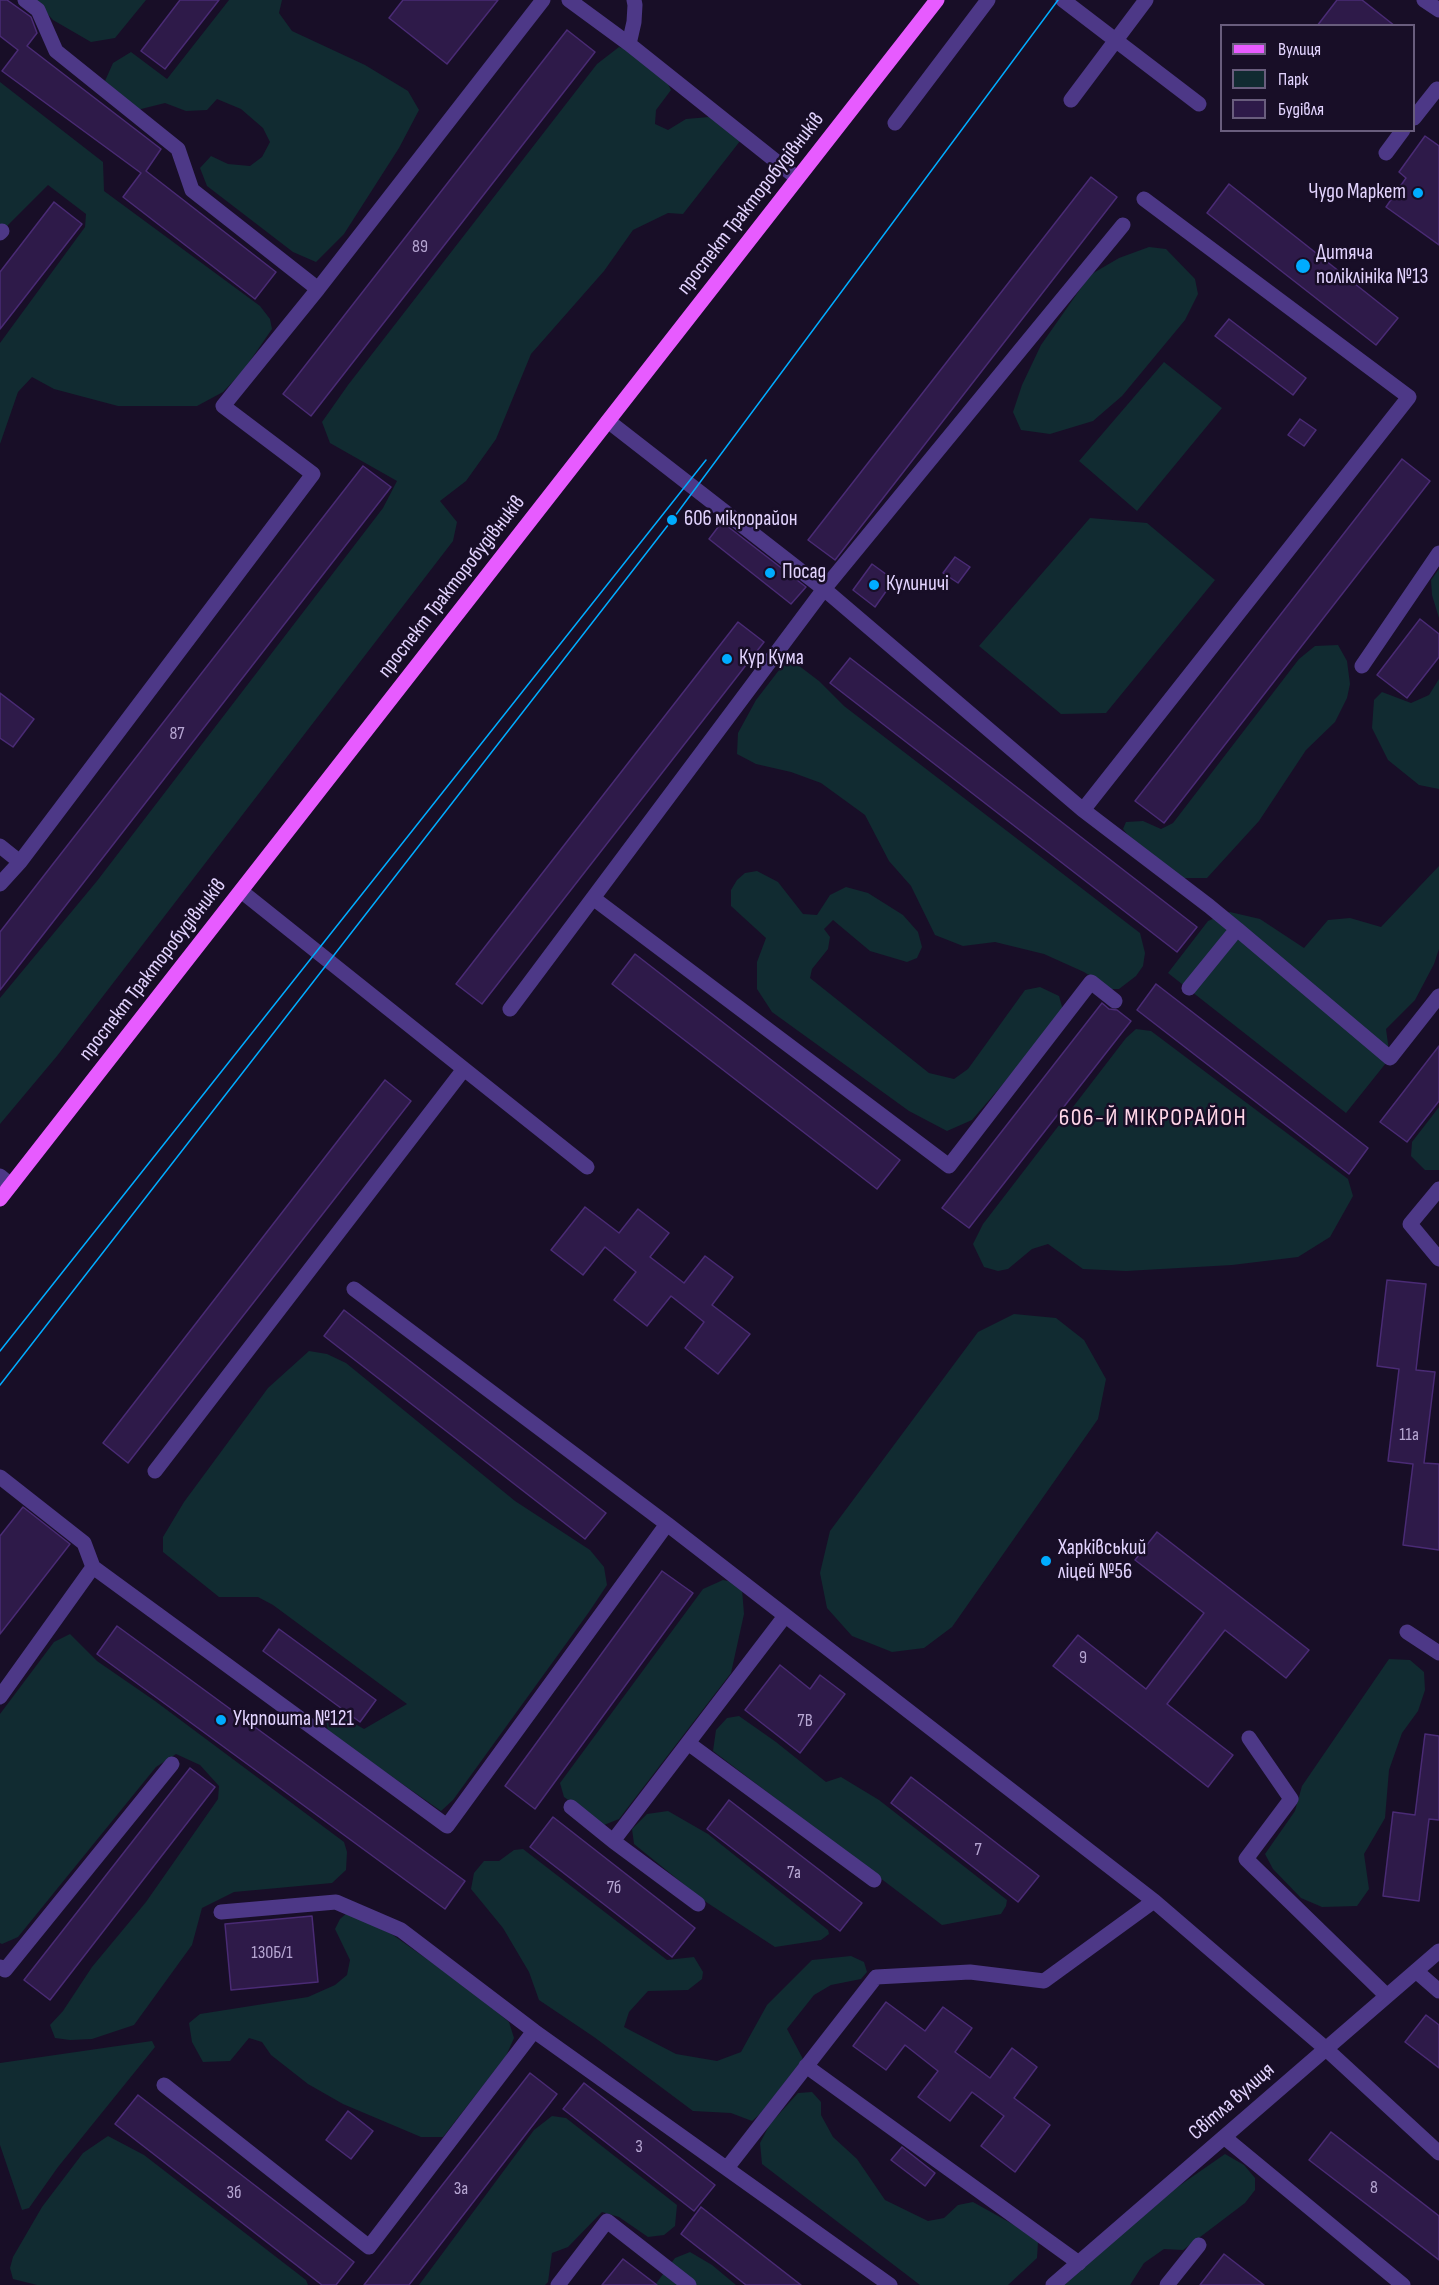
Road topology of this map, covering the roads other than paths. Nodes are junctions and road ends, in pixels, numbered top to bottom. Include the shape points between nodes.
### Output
1 (25, 0) edge
2 (543, 0) edge
3 (569, 0) edge
4 (634, 0) edge
5 (937, 0) edge
6 (988, 0) edge
7 (1063, 0) edge
8 (1146, 0) edge
9 (1424, 0) edge
10 (1439, 10) edge
11 (1115, 41) junction
12 (629, 44) junction
13 (1439, 90) edge
14 (1071, 100) dead end
15 (1199, 104) dead end
16 (1415, 116) edge
17 (895, 123) dead end
18 (1402, 132) edge
19 (1386, 153) dead end
20 (797, 178) junction
21 (1144, 199) dead end
22 (1123, 225) dead end
23 (318, 289) junction
24 (608, 421) junction
25 (1439, 553) edge
26 (824, 589) junction
27 (1362, 666) dead end
28 (1083, 810) junction
29 (0, 846) edge
30 (20, 862) junction
31 (0, 884) edge
32 (241, 891) junction
33 (593, 898) junction
34 (1237, 929) junction
35 (1189, 988) dead end
36 (1439, 996) edge
37 (1115, 1001) dead end
38 (510, 1009) dead end
39 (464, 1069) junction
40 (587, 1167) dead end
41 (5, 1180) edge
42 (1439, 1189) edge
43 (0, 1199) edge
44 (1439, 1259) edge
45 (354, 1289) dead end
46 (155, 1471) dead end
47 (0, 1477) edge
48 (667, 1524) junction
49 (93, 1567) junction
50 (785, 1616) junction
51 (1407, 1632) dead end
52 (1439, 1653) edge
53 (0, 1697) edge
54 (1249, 1737) dead end
55 (688, 1743) junction
56 (172, 1764) dead end
57 (571, 1807) dead end
58 (613, 1841) junction
59 (874, 1880) dead end
60 (1154, 1901) junction
61 (698, 1904) dead end
62 (221, 1912) dead end
63 (1439, 1951) edge
64 (0, 1967) edge
65 (1416, 1971) junction
66 (1439, 1991) edge
67 (1387, 1996) junction
68 (534, 2031) junction
69 (1325, 2048) junction
70 (806, 2066) junction
71 (164, 2085) dead end
72 (1224, 2137) junction
73 (1439, 2153) edge
74 (726, 2168) junction
75 (1199, 2245) dead end
76 (1079, 2263) junction
77 (558, 2285) edge
78 (689, 2285) edge
79 (890, 2285) edge
80 (1053, 2285) edge
81 (1167, 2285) edge
82 (1403, 2285) edge

1 - 23 street via 38,10 56,51 178,150 192,190
2 - 23 street
3 - 12 street
4 - 12 street
5 - 20 main road, проспект Тракторобудівників
6 - 17 street
7 - 11 street
8 - 11 street
9 - 10 street
11 - 14 street
11 - 15 street
12 - 20 street
13 - 16 street
18 - 19 street
20 - 24 main road, проспект Тракторобудівників
21 - 28 street via 1409,397
22 - 26 street
23 - 30 street via 223,406 314,474
24 - 26 street
24 - 32 main road, проспект Тракторобудівників
25 - 27 street
26 - 28 street
26 - 33 street
28 - 34 street
29 - 30 street
30 - 31 street
32 - 39 street
32 - 41 main road, проспект Тракторобудівників
33 - 37 street via 948,1166 1091,982
33 - 38 street
34 - 35 street
34 - 36 street via 1390,1058
39 - 40 street
39 - 46 street
41 - 43 main road, проспект Тракторобудівників
42 - 44 street via 1410,1224
45 - 48 street
47 - 49 street via 84,1543
48 - 49 street via 447,1826
48 - 50 street
49 - 53 street
50 - 55 street
50 - 60 street
51 - 52 street
54 - 67 street via 1291,1799 1246,1859
55 - 58 street
55 - 59 street
56 - 64 street via 5,1970
57 - 58 street
58 - 61 street
60 - 69 street
60 - 70 street via 1044,1981 970,1972 876,1977
62 - 68 street via 336,1902 401,1930
63 - 65 street, Світла вулиця
65 - 66 street
65 - 67 street, Світла вулиця
67 - 69 street, Світла вулиця
68 - 71 street via 369,2247
68 - 74 street
69 - 72 street, Світла вулиця
69 - 73 street
70 - 74 street
70 - 76 street
72 - 76 street, Світла вулиця
72 - 82 street
74 - 79 street
75 - 81 street
76 - 80 street, Світла вулиця
77 - 78 street via 607,2221

